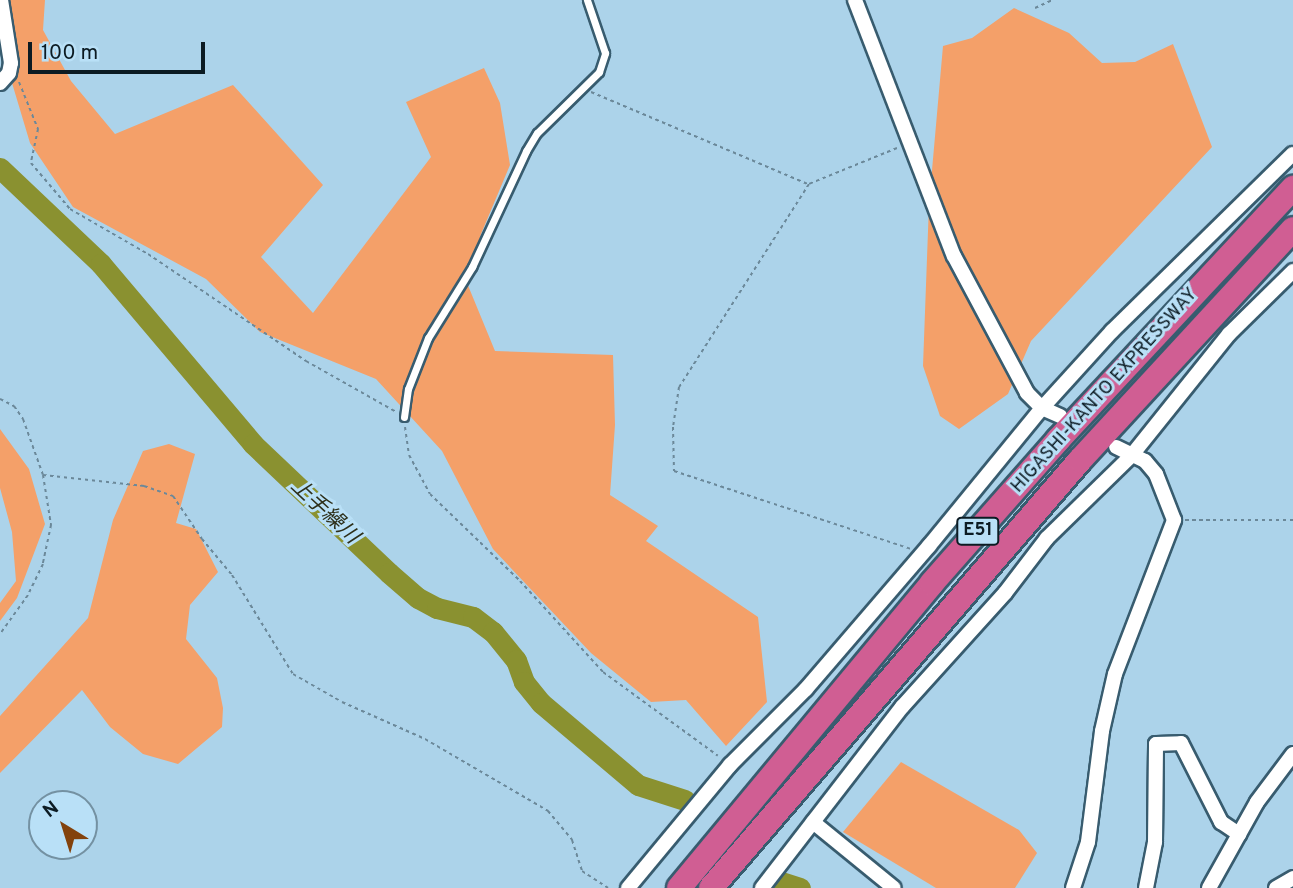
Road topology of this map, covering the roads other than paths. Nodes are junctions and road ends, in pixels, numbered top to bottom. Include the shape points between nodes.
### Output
1 (1, 0) edge
2 (587, 0) edge
3 (855, 0) edge
4 (0, 83) edge
5 (1293, 154) edge
6 (1293, 188) edge
7 (1293, 229) edge
8 (1293, 271) edge
9 (1042, 408) junction
10 (1060, 416) dead end
11 (404, 417) road end
12 (1116, 447) dead end
13 (1132, 454) junction
14 (1293, 754) edge
15 (813, 822) junction
16 (1239, 834) junction
17 (1293, 878) edge
18 (628, 888) edge
19 (679, 888) edge
20 (711, 888) edge
21 (762, 888) edge
22 (894, 888) edge
23 (1073, 888) edge
24 (1146, 888) edge
25 (1209, 888) edge
26 (1276, 888) edge

1 - 4 street via 11,63
2 - 11 lane via 605,53 599,72 537,133 526,151 472,267 428,338 408,389
3 - 9 street via 954,256 1027,393
5 - 9 street via 1112,331
6 - 19 highway, HIGASHI-KANTO EXPRESSWAY / E51 via 1067,430 941,573
7 - 20 highway, HIGASHI-KANTO EXPRESSWAY / E51 via 1080,460
8 - 13 street via 1229,334
9 - 10 street
9 - 18 street via 806,689 730,765
12 - 13 street
13 - 15 street via 1046,538 1005,593 902,708
13 - 23 street via 1156,474 1174,520 1115,674 1102,731 1088,842
14 - 16 street
15 - 21 street
15 - 22 street
16 - 24 street via 1221,822 1181,743 1156,744 1155,842
16 - 25 street
17 - 26 street

